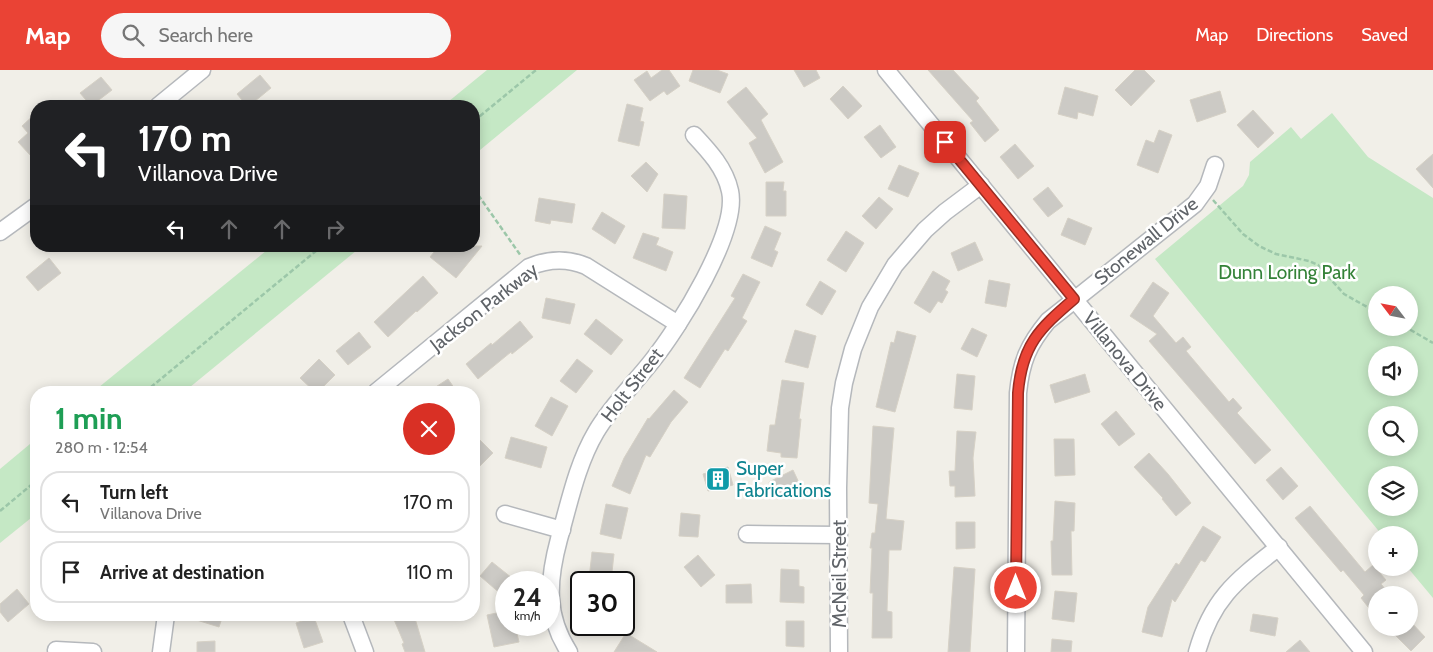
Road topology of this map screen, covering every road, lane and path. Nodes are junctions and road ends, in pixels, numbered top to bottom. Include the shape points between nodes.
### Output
1 (202, 70) edge
2 (536, 70) edge
3 (886, 70) edge
4 (165, 100) edge
5 (480, 116) edge
6 (694, 135) dead end
7 (1215, 165) dead end
8 (981, 185) junction
9 (1204, 191) junction
10 (480, 197) edge
11 (30, 210) edge
12 (0, 232) edge
13 (315, 252) edge
14 (530, 267) junction
15 (1074, 299) junction
16 (1368, 308) edge
17 (678, 324) junction
18 (1418, 334) edge
19 (1433, 343) edge
20 (152, 386) edge
21 (383, 386) edge
22 (30, 486) edge
23 (0, 511) edge
24 (505, 514) dead end
25 (562, 530) junction
26 (747, 534) dead end
27 (839, 535) junction
28 (1278, 547) junction
29 (165, 621) edge
30 (353, 621) edge
31 (56, 650) dead end
32 (93, 652) edge
33 (161, 652) edge
34 (365, 652) edge
35 (569, 652) edge
36 (839, 652) edge
37 (1016, 652) edge
38 (1197, 652) edge
39 (1364, 652) edge

1 - 4 street
2 - 5 path
3 - 8 street, Villanova Drive
6 - 17 street, Holt Street via 724,173 731,209 707,272
7 - 9 street, Stonewall Drive
8 - 15 street, Villanova Drive
8 - 27 street, McNeil Street via 924,230 896,265 867,315 853,349 840,408
9 - 15 street, Stonewall Drive via 1195,204
9 - 16 path via 1243,234 1259,246 1318,265 1344,294
10 - 14 path
11 - 12 street
13 - 20 path
14 - 17 street, Jackson Parkway via 560,260 577,262
14 - 21 street, Jackson Parkway
15 - 28 street, Villanova Drive
15 - 37 street, Stonewall Drive via 1036,335 1020,374
17 - 25 street, Holt Street via 595,433 582,463
18 - 19 path
22 - 23 path
24 - 25 street
25 - 35 street, Holt Street via 550,594 557,627
26 - 27 street
27 - 36 street, McNeil Street
28 - 38 street via 1233,586 1214,608
28 - 39 street, Villanova Drive
29 - 33 street
30 - 34 street
31 - 32 street

